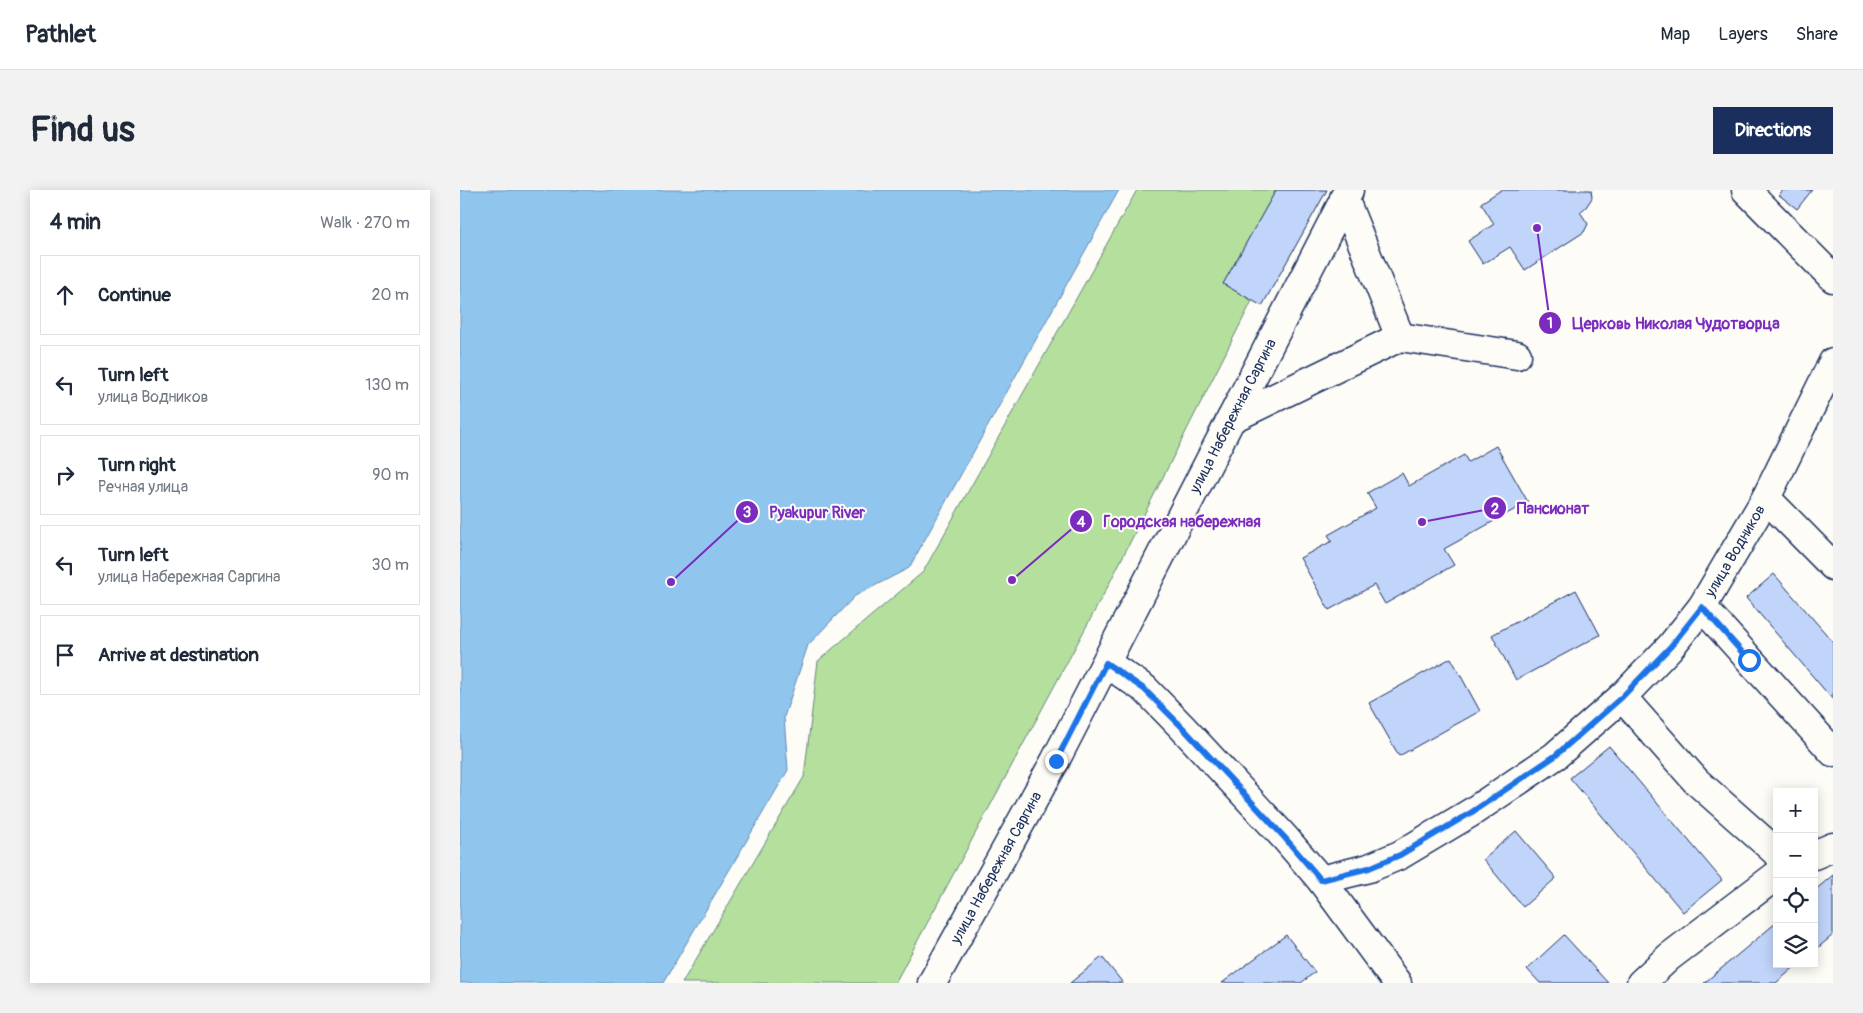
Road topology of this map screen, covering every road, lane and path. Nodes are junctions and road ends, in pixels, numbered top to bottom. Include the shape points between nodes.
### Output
1 (1746, 190) edge
2 (1346, 194) edge
3 (1833, 278) edge
4 (1400, 336) junction
5 (1517, 355) dead end
6 (1833, 362) edge
7 (1231, 419) junction
8 (1766, 498) junction
9 (1833, 566) edge
10 (1702, 607) junction
11 (1106, 663) junction
12 (1622, 697) junction
13 (1833, 752) edge
14 (1833, 847) edge
15 (1773, 849) edge
16 (1818, 853) edge
17 (1773, 878) edge
18 (1321, 880) junction
19 (932, 983) edge
20 (1397, 983) edge
21 (1641, 983) edge

1 - 3 street
2 - 4 street
2 - 7 street, улица Набережная Саргина
4 - 5 street
4 - 7 street
6 - 8 street, улица Водников
7 - 11 street, улица Набережная Саргина
8 - 9 street
8 - 10 street, улица Водников
10 - 12 street, улица Водников via 1671,646
10 - 13 street
11 - 18 street via 1144,689 1177,721
11 - 19 street, улица Набережная Саргина via 1056,761
12 - 15 street via 1696,781
12 - 18 street, улица Водников via 1555,756 1472,812 1400,855 1369,868
14 - 16 street
17 - 21 street via 1669,957
18 - 20 street

